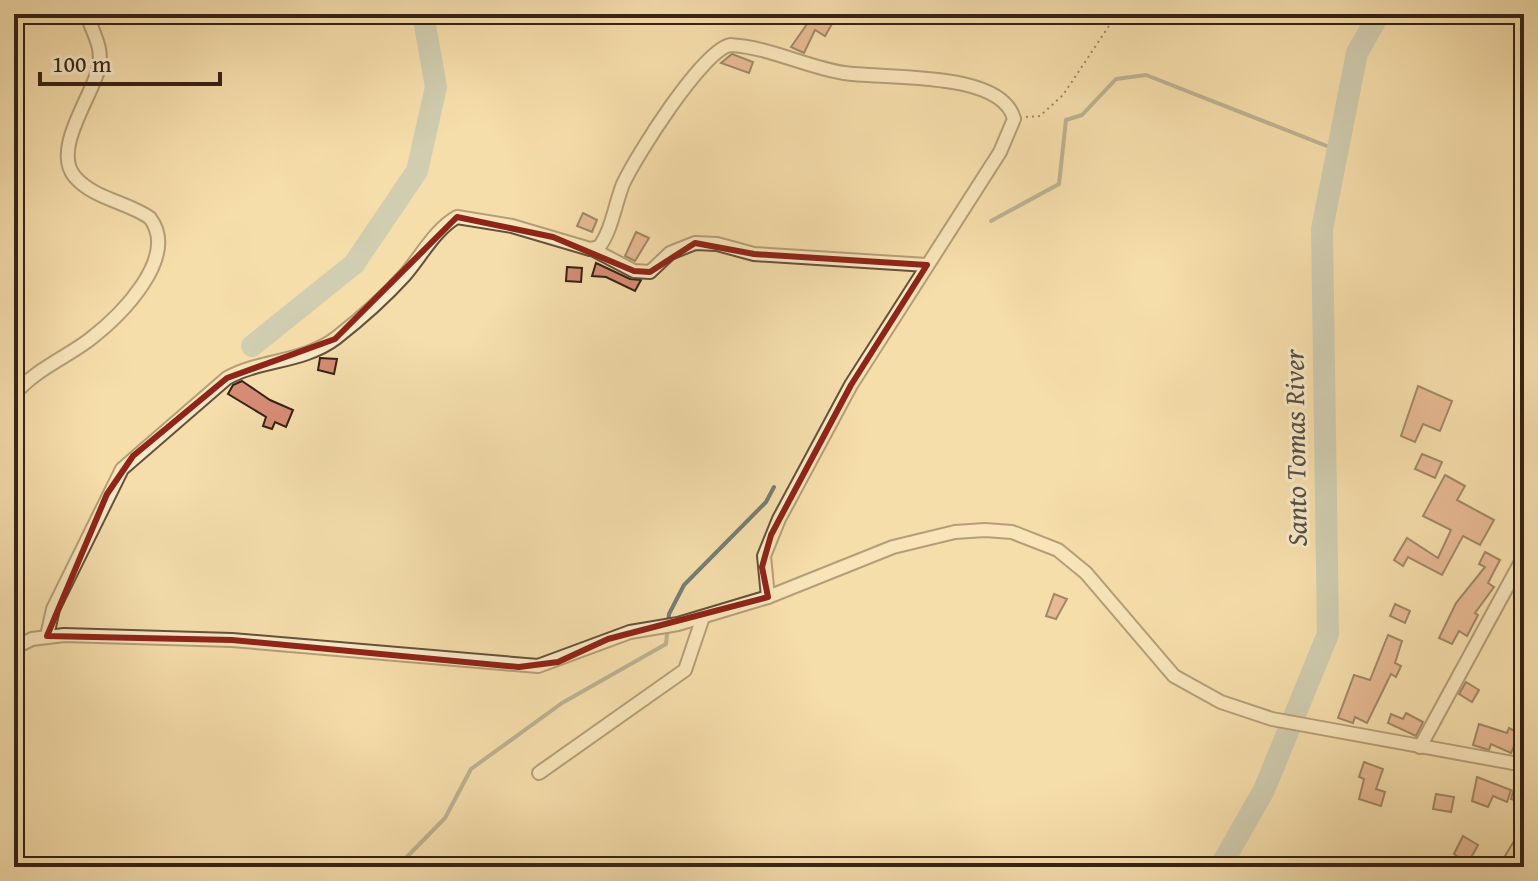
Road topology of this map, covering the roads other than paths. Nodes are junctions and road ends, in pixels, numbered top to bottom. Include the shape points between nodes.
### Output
1 (87, 14) edge
2 (594, 250) junction
3 (927, 265) junction
4 (14, 395) edge
5 (1524, 556) edge
6 (768, 597) junction
7 (703, 617) junction
8 (47, 636) junction
9 (14, 648) edge
10 (1420, 747) junction
11 (1524, 765) edge
12 (539, 773) dead end
13 (1524, 844) edge
14 (1510, 867) edge

1 - 4 street via 99,42 99,69 69,145 69,166 91,189 150,218 159,246 148,273 108,324
2 - 3 street via 634,271 650,272 670,253 695,243 754,254
2 - 3 street via 602,244 623,184 643,147 695,77 727,45 845,73 910,76 981,90 1003,100 1014,119 1000,152
2 - 8 street via 512,226 457,217 402,278 335,339 295,359 227,378 122,469 53,609
3 - 6 street via 851,385 771,535 762,567
5 - 10 street
6 - 7 street
6 - 10 street via 863,557 926,538 1012,532 1058,550 1086,573 1174,676 1221,702 1272,719
7 - 8 street via 619,636 558,662 519,667 232,640
7 - 12 street via 685,670
8 - 9 street
10 - 11 street
13 - 14 highway

